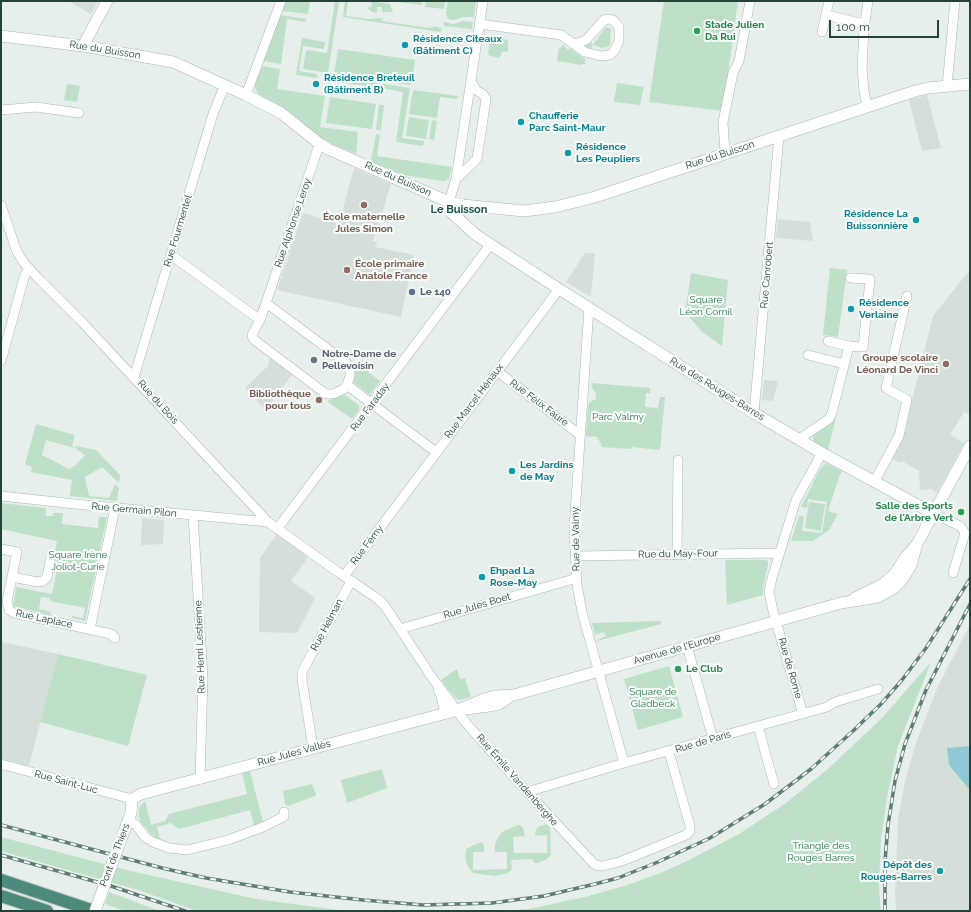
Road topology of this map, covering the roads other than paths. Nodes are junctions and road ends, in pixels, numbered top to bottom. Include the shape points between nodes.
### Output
1 (107, 1) edge
2 (281, 1) edge
3 (483, 1) edge
4 (750, 1) edge
5 (829, 1) edge
6 (868, 1) edge
7 (955, 1) edge
8 (826, 15) junction
9 (480, 24) junction
10 (864, 24) junction
11 (822, 32) dead end
12 (1, 36) edge
13 (574, 44) junction
14 (83, 46) junction
15 (471, 81) junction
16 (970, 84) edge
17 (225, 85) junction
18 (947, 86) junction
19 (481, 94) junction
20 (246, 95) junction
21 (469, 97) junction
22 (867, 106) junction
23 (1, 110) edge
24 (79, 113) dead end
25 (779, 136) junction
26 (320, 144) junction
27 (725, 154) junction
28 (456, 179) junction
29 (449, 202) junction
30 (1, 205) edge
31 (490, 245) junction
32 (171, 255) junction
33 (28, 268) junction
34 (850, 278) dead end
35 (559, 289) junction
36 (907, 296) dead end
37 (266, 303) junction
38 (588, 308) junction
39 (260, 320) junction
40 (828, 340) dead end
41 (849, 346) junction
42 (808, 355) dead end
43 (1, 361) edge
44 (844, 364) junction
45 (497, 371) junction
46 (134, 377) junction
47 (347, 385) junction
48 (372, 404) junction
49 (754, 413) junction
50 (580, 435) junction
51 (799, 439) junction
52 (970, 446) edge
53 (436, 452) junction
54 (822, 453) junction
55 (678, 460) dead end
56 (874, 482) junction
57 (1, 496) edge
58 (115, 508) junction
59 (391, 514) joint
60 (934, 514) junction
61 (193, 515) junction
62 (268, 522) junction
63 (277, 529) junction
64 (1, 549) edge
65 (779, 552) junction
66 (677, 554) junction
67 (576, 556) junction
68 (50, 561) dead end
69 (953, 573) dead end
70 (12, 577) junction
71 (347, 578) junction
72 (577, 578) junction
73 (776, 622) junction
74 (90, 629) junction
75 (400, 629) junction
76 (116, 638) dead end
77 (687, 646) junction
78 (598, 671) junction
79 (431, 676) junction
80 (878, 689) dead end
81 (458, 710) junction
82 (445, 714) junction
83 (803, 714) junction
84 (758, 726) junction
85 (713, 739) junction
86 (313, 748) junction
87 (668, 752) junction
88 (1, 764) edge
89 (624, 764) junction
90 (200, 779) junction
91 (774, 784) dead end
92 (527, 792) junction
93 (132, 799) junction
94 (284, 812) dead end
95 (129, 820) junction
96 (1, 880) edge
97 (1, 896) edge
98 (47, 911) edge
99 (94, 911) edge

1 - 14 street
2 - 20 street
3 - 9 street
4 - 27 street via 739,61 733,73 723,122
5 - 8 street
6 - 10 street
7 - 18 street
8 - 10 street
8 - 11 street
9 - 13 street via 561,35
9 - 15 street
10 - 22 street via 863,77
12 - 14 street, Rue du Buisson
13 - 13 street via 591,55 610,55 618,46 619,27 613,20 604,20 586,40
14 - 17 street, Rue du Buisson via 173,62
15 - 19 street
15 - 21 street
16 - 18 street, Rue du Buisson
17 - 20 street, Rue du Buisson
17 - 32 street, Rue Fourmentel via 213,114
18 - 22 street, Rue du Buisson via 915,91
19 - 21 street
19 - 28 street via 486,99 476,159
20 - 26 street, Rue du Buisson via 286,115
21 - 28 street
22 - 25 street, Rue du Buisson
23 - 24 street via 36,107
25 - 27 street, Rue du Buisson
25 - 49 street, Rue Canrobert
26 - 29 street, Rue du Buisson
26 - 37 street, Rue Alphonse Leroy
27 - 29 street, Rue du Buisson via 604,194 547,208 529,211
28 - 29 street
29 - 31 street, Rue des Rouges-Barres via 450,210 463,224
30 - 33 street, Rue du Bois via 15,248
31 - 35 street, Rue des Rouges-Barres
31 - 48 street, Rue Faraday
32 - 39 street
32 - 46 street, Rue Fourmentel
33 - 43 street
33 - 46 street, Rue du Bois
34 - 41 street via 870,279 863,347
35 - 38 street, Rue des Rouges-Barres
35 - 45 street, Rue Marcel Hénaux
36 - 56 street via 886,388 907,400 899,436
37 - 39 street, Rue Alphonse Leroy
37 - 47 street via 348,364 350,376
38 - 49 street, Rue des Rouges-Barres
38 - 50 street, Rue de Valmy
39 - 47 street, Rue Alphonse Leroy via 252,332 254,339 326,394 331,395
40 - 41 street
41 - 44 street
42 - 44 street
44 - 51 street via 829,419
45 - 50 street, Rue Félix Faure
45 - 53 street, Rue Marcel Hénaux
46 - 62 street, Rue du Bois
47 - 48 street
48 - 53 street
48 - 63 street, Rue Faraday
49 - 51 street, Rue des Rouges-Barres
50 - 67 street, Rue de Valmy via 574,529
51 - 54 street, Rue des Rouges-Barres
52 - 60 street, Avenue de l'Europe
53 - 59 street, Rue Marcel Hénaux
54 - 56 street, Rue des Rouges-Barres
54 - 65 street, Rue de Rome via 796,500
55 - 66 street
56 - 60 street, Rue des Rouges-Barres
57 - 58 street, Rue Germain Pilon
58 - 61 street, Rue Germain Pilon
58 - 74 street
59 - 71 street, Rue Fémy
60 - 69 street, Rue des Rouges-Barres via 960,526 965,533
60 - 73 street, Avenue de l'Europe via 917,544 886,582 841,603
61 - 62 street, Rue Germain Pilon
61 - 90 street, Rue Henri Lestienne via 203,677
62 - 63 street, Rue du Bois
63 - 71 street, Rue du Bois
64 - 70 street, Rue Laplace via 17,552
65 - 66 street, Rue du May-Four
65 - 73 street, Rue de Rome via 770,592
66 - 67 street, Rue du May-Four
67 - 72 street, Rue de Valmy
68 - 70 street via 47,577 43,581
70 - 74 street, Rue Laplace via 8,610
71 - 75 street, Rue Émile Vandenberghe via 382,602
71 - 86 street, Rue Helman via 304,670 302,680
72 - 75 street, Rue Jules Boet
72 - 78 street, Rue de Valmy via 580,606
73 - 77 street, Avenue de l'Europe
73 - 83 street, Rue de Rome
74 - 76 street, Rue Laplace via 111,634
75 - 79 street, Rue Émile Vandenberghe
77 - 78 street, Avenue de l'Europe
77 - 85 street
78 - 81 street, Avenue de l'Europe via 514,695 496,704
78 - 89 street, Rue de Valmy
79 - 81 street, Rue Émile Vandenberghe
79 - 82 street, Rue Émile Vandenberghe via 441,695
80 - 83 street, Rue de Paris
81 - 82 street, Rue Jules Vallès
81 - 92 street, Rue Émile Vandenberghe via 466,723
82 - 86 street, Rue Jules Vallès
83 - 84 street, Rue de Paris
84 - 85 street, Rue de Paris
84 - 91 street
85 - 87 street, Rue de Paris
86 - 90 street, Rue Jules Vallès
87 - 89 street, Rue de Paris
87 - 92 street, Rue Émile Vandenberghe via 690,831 686,835 614,864 594,864
88 - 93 street, Rue Saint-Luc
89 - 92 street, Rue de Paris
90 - 93 street, Rue Jules Vallès via 141,794
93 - 95 street, Pont de Thiers
94 - 95 street via 283,818 232,838 182,850 153,842
95 - 99 street, Pont de Thiers, bridge
96 - 99 highway
97 - 98 highway

